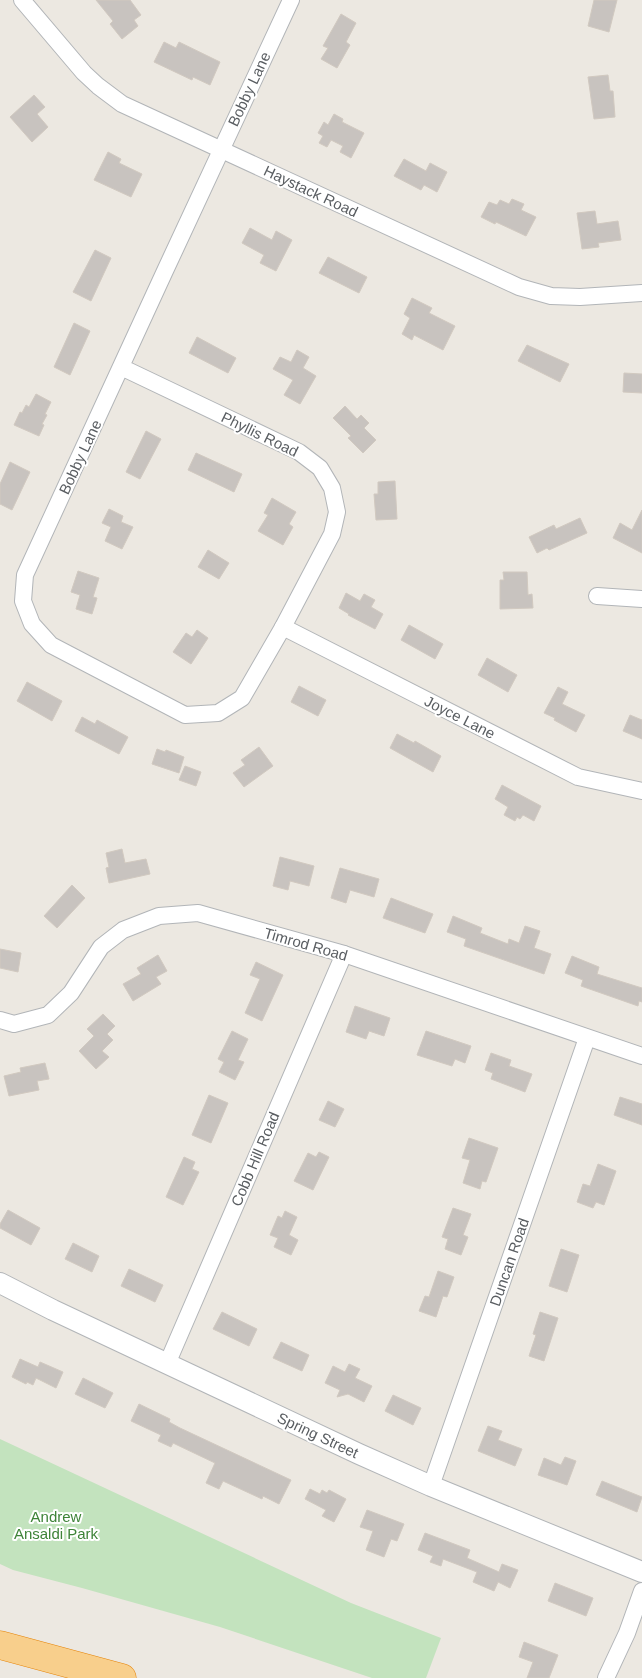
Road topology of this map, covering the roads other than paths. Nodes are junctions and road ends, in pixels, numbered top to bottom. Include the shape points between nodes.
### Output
1 (22, 0) edge
2 (291, 0) edge
3 (221, 150) junction
4 (642, 293) edge
5 (121, 367) junction
6 (597, 596) dead end
7 (642, 599) edge
8 (283, 627) junction
9 (642, 791) edge
10 (344, 954) junction
11 (0, 1020) edge
12 (587, 1038) junction
13 (642, 1056) edge
14 (0, 1283) edge
15 (167, 1364) junction
16 (431, 1486) junction
17 (642, 1572) edge
18 (642, 1591) edge
19 (0, 1645) edge
20 (122, 1678) edge
21 (606, 1678) edge

1 - 3 street, Haystack Road via 98,86 122,104
2 - 3 street, Bobby Lane
3 - 4 street, Haystack Road via 519,287 550,296 580,298
3 - 5 street, Bobby Lane
5 - 8 street, Phyllis Road via 300,452 320,468 332,488 337,512 332,534
5 - 8 street, Bobby Lane via 26,575 23,601 32,624 51,645 185,715 218,713 242,698
6 - 7 street
8 - 9 street, Joyce Lane via 578,777
10 - 11 street, Timrod Road via 198,913 159,916 123,930 101,947 72,992 48,1015 14,1024
10 - 12 street, Timrod Road
10 - 15 street, Cobb Hill Road
12 - 13 street, Timrod Road
12 - 16 street, Duncan Road
14 - 15 street, Spring Street
15 - 16 street, Spring Street
16 - 17 street, Spring Street
18 - 21 street
19 - 20 highway

